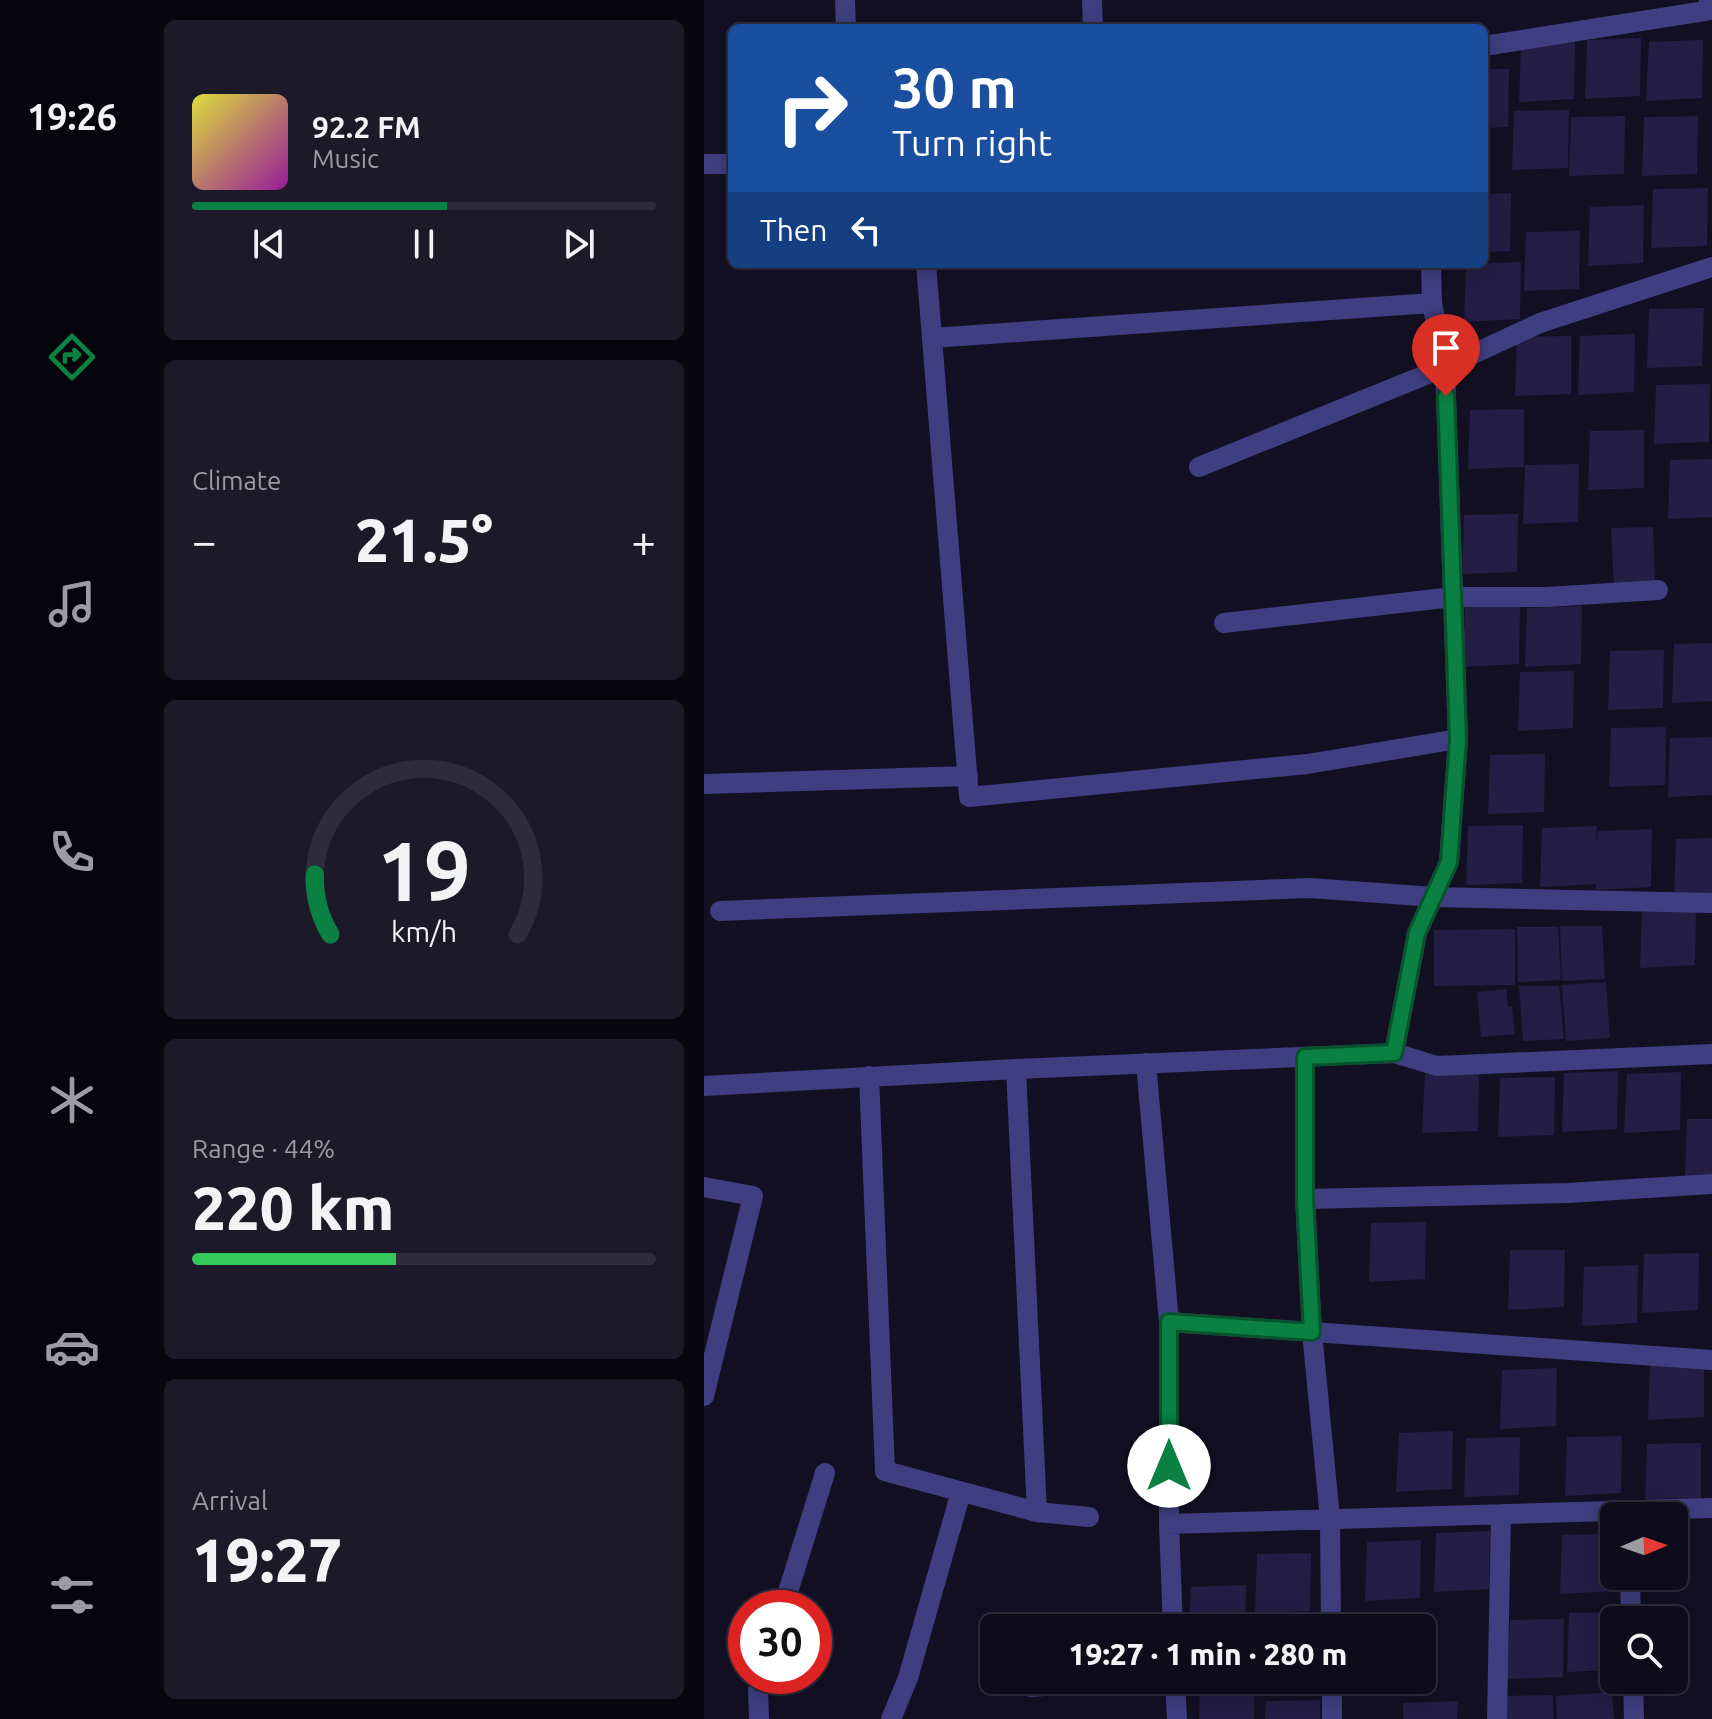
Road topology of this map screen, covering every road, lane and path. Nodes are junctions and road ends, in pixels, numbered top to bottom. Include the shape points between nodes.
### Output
1 (845, 0) edge
2 (1092, 0) edge
3 (1712, 10) edge
4 (846, 24) edge
5 (1093, 24) edge
6 (1488, 45) edge
7 (704, 164) edge
8 (728, 164) edge
9 (1712, 267) edge
10 (926, 268) edge
11 (1431, 268) edge
12 (1432, 303) junction
13 (932, 338) junction
14 (1445, 367) junction
15 (1199, 467) dead end
16 (1658, 590) dead end
17 (1453, 597) junction
18 (1224, 623) dead end
19 (1458, 739) junction
20 (968, 776) junction
21 (704, 784) edge
22 (1434, 897) junction
23 (1712, 903) edge
24 (720, 911) dead end
25 (1394, 1053) junction
26 (1712, 1054) edge
27 (1305, 1057) junction
28 (1146, 1063) junction
29 (1016, 1069) junction
30 (869, 1076) junction
31 (704, 1086) edge
32 (1712, 1184) edge
33 (704, 1187) edge
34 (1305, 1199) junction
35 (1169, 1322) junction
36 (1312, 1332) junction
37 (1712, 1360) edge
38 (704, 1396) edge
39 (825, 1473) dead end
40 (961, 1492) junction
41 (1712, 1508) edge
42 (1688, 1509) edge
43 (1037, 1512) junction
44 (1600, 1513) edge
45 (1501, 1514) junction
46 (1089, 1517) dead end
47 (1330, 1519) junction
48 (1169, 1524) junction
49 (789, 1590) edge
50 (1172, 1614) edge
51 (1331, 1614) edge
52 (758, 1694) edge
53 (1176, 1694) edge
54 (1332, 1694) edge
55 (1633, 1694) edge
56 (759, 1719) edge
57 (891, 1719) edge
58 (1177, 1719) edge
59 (1332, 1719) edge
60 (1497, 1719) edge
61 (1634, 1719) edge

1 - 4 street
2 - 5 street
3 - 6 street
7 - 8 street
9 - 14 street via 1540,323
10 - 13 street
11 - 12 street
12 - 13 street
12 - 14 street
13 - 20 street
14 - 15 street
14 - 17 street
16 - 17 street
17 - 18 street
17 - 19 street
19 - 20 street via 1307,764 969,797
19 - 22 street via 1449,862
20 - 21 street
22 - 23 street
22 - 24 street via 1310,888
22 - 25 street via 1417,933
25 - 26 street via 1437,1066
25 - 27 street
27 - 28 street
27 - 34 street
28 - 29 street
28 - 35 street
29 - 30 street
29 - 43 street
30 - 31 street
30 - 40 street via 885,1471
32 - 34 street
33 - 38 street via 753,1196
34 - 36 street
35 - 36 street
35 - 48 street
36 - 37 street
36 - 47 street
39 - 49 street
40 - 43 street
40 - 57 street via 908,1678
41 - 42 street
43 - 46 street
44 - 45 street
45 - 47 street
45 - 60 street
47 - 48 street
47 - 51 street
48 - 50 street
52 - 56 street
53 - 58 street
54 - 59 street
55 - 61 street

